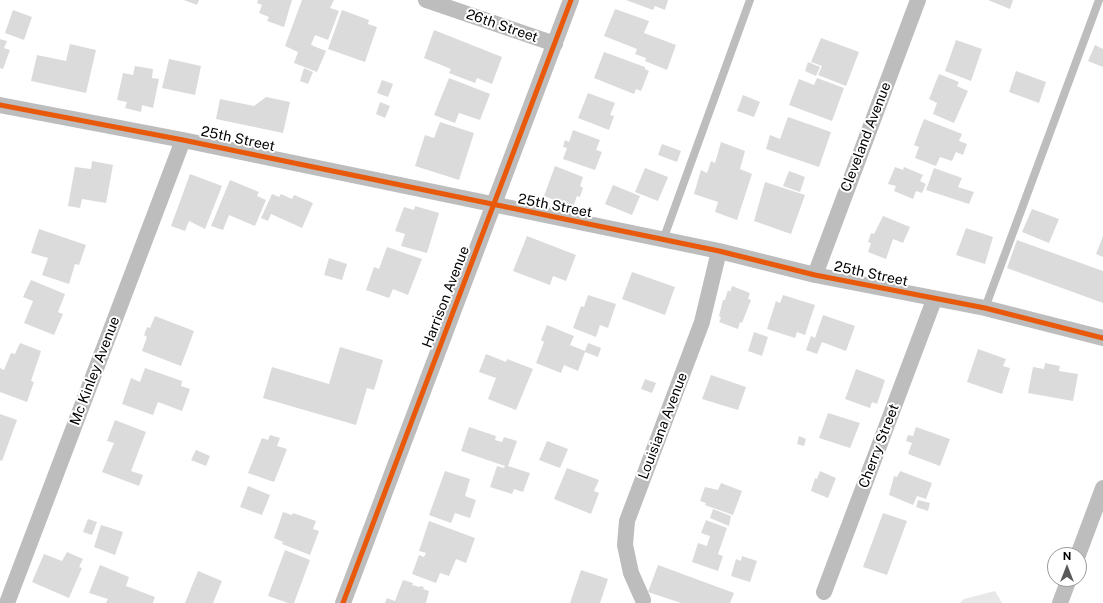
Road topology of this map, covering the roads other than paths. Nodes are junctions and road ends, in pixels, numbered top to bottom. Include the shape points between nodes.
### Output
1 (426, 0) edge
2 (571, 0) edge
3 (750, 0) edge
4 (918, 0) edge
5 (1099, 0) edge
6 (555, 44) junction
7 (0, 105) edge
8 (183, 140) junction
9 (493, 205) junction
10 (663, 240) junction
11 (719, 251) junction
12 (814, 275) junction
13 (934, 300) junction
14 (986, 308) junction
15 (1103, 338) edge
16 (1103, 488) edge
17 (1081, 547) edge
18 (1066, 587) edge
19 (824, 592) dead end
20 (643, 600) dead end
21 (7, 603) edge
22 (343, 603) edge
23 (1060, 603) edge

1 - 6 street, 26th Street
2 - 6 street, Harrison Avenue
3 - 10 lane
4 - 12 street, Cleveland Avenue
5 - 14 lane
6 - 9 street, Harrison Avenue
7 - 8 street, 25th Street
8 - 9 street, 25th Street
8 - 21 street, Mc Kinley Avenue
9 - 10 street, 25th Street
9 - 22 street, Harrison Avenue
10 - 11 street, 25th Street
11 - 12 street, 25th Street
11 - 20 street, Louisiana Avenue via 702,322 627,521 625,545 631,573
12 - 13 street, 25th Street
13 - 14 street, 25th Street
13 - 19 street, Cherry Street
14 - 15 street, 25th Street
16 - 17 street
18 - 23 street

